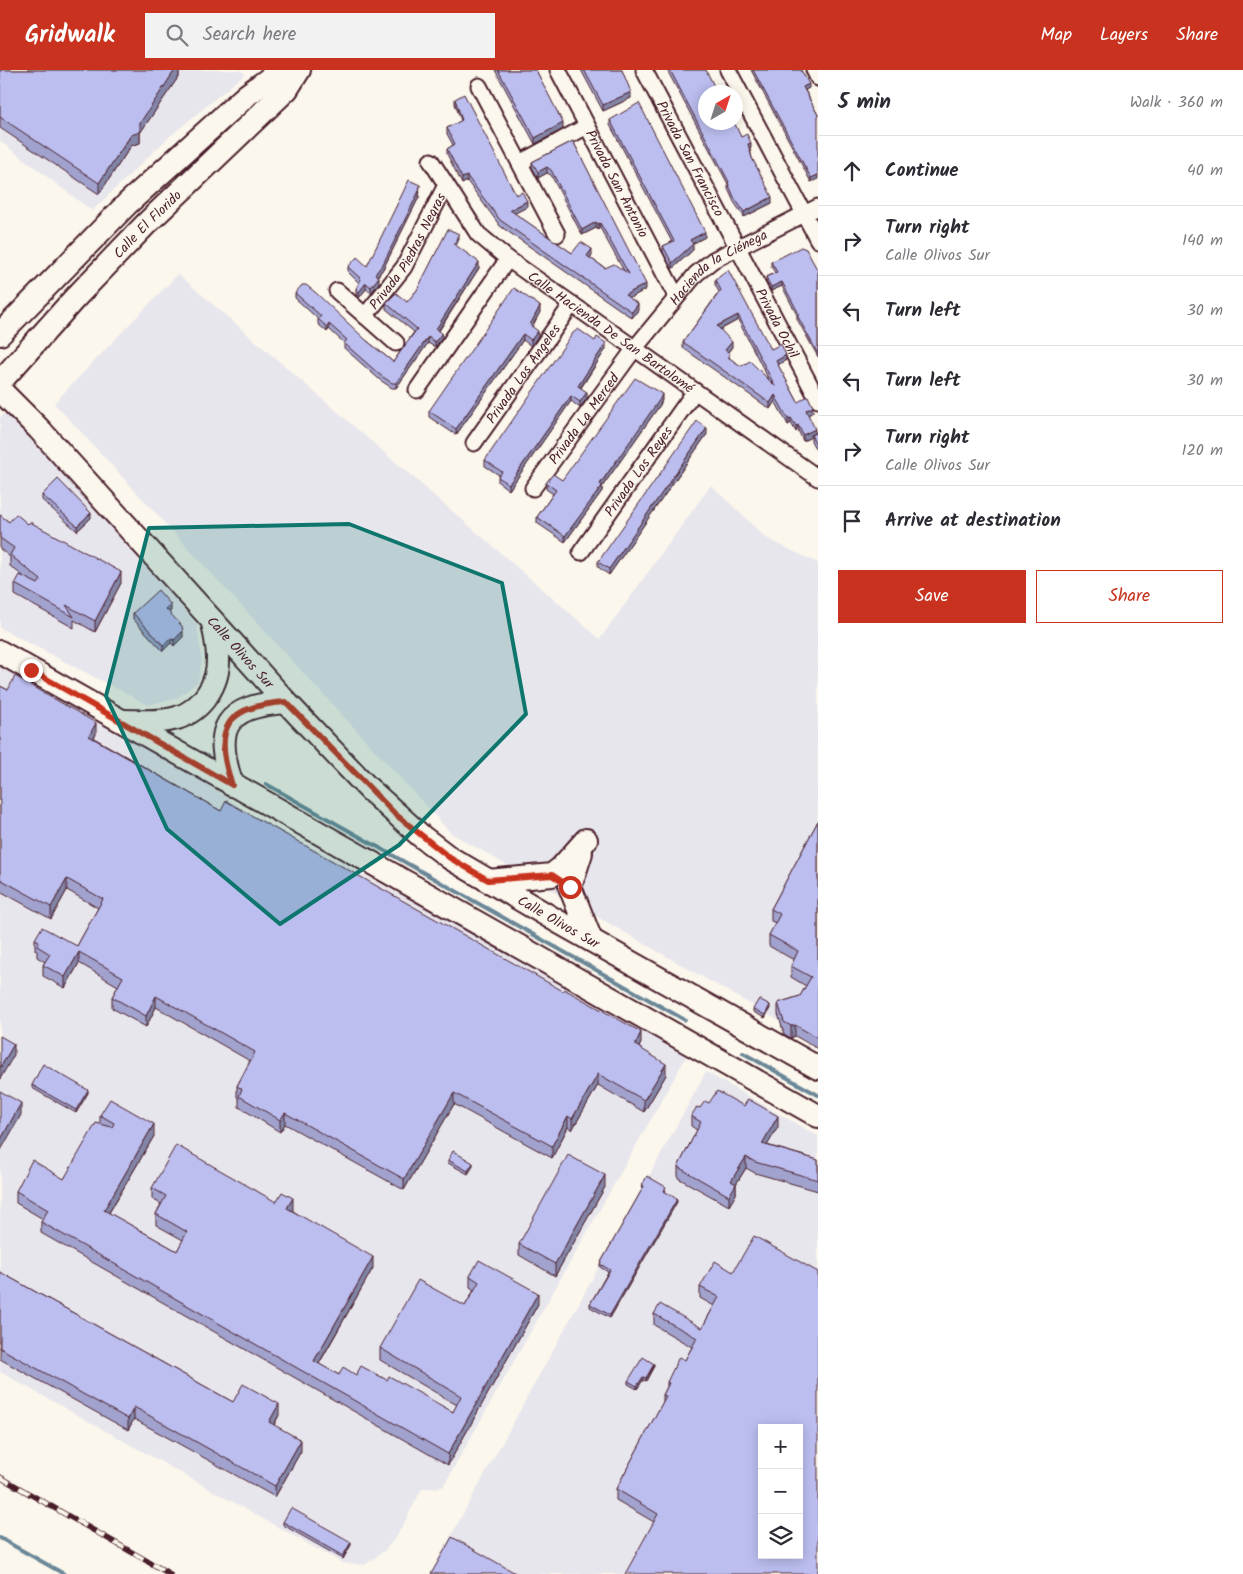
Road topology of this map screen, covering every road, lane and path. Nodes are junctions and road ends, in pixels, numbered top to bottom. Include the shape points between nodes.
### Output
1 (280, 70) edge
2 (299, 70) edge
3 (558, 70) edge
4 (644, 70) edge
5 (728, 70) edge
6 (814, 70) edge
7 (818, 78) edge
8 (478, 86) dead end
9 (587, 126) junction
10 (431, 161) dead end
11 (520, 164) junction
12 (446, 185) junction
13 (818, 206) edge
14 (804, 214) junction
15 (556, 234) dead end
16 (818, 240) edge
17 (737, 248) junction
18 (508, 259) junction
19 (337, 290) dead end
20 (676, 296) junction
21 (572, 304) junction
22 (365, 316) junction
23 (0, 334) edge
24 (396, 343) dead end
25 (635, 348) junction
26 (0, 382) edge
27 (0, 390) edge
28 (417, 390) dead end
29 (694, 391) junction
30 (818, 400) edge
31 (474, 443) dead end
32 (818, 478) edge
33 (533, 488) dead end
34 (582, 552) dead end
35 (213, 623) junction
36 (0, 652) edge
37 (286, 702) junction
38 (122, 721) junction
39 (232, 785) junction
40 (552, 875) junction
41 (488, 880) junction
42 (570, 887) junction
43 (591, 940) junction
44 (818, 1068) edge
45 (818, 1116) edge

1 - 23 main road, Calle El Florido via 247,95 128,203
2 - 26 main road, Calle El Florido via 282,94 159,212 74,299
3 - 9 street, Privada San Antonio
4 - 17 street, Privada San Francisco
5 - 14 street
6 - 7 street
8 - 11 street
9 - 11 street
9 - 20 street, Privada San Antonio
10 - 12 street, Calle Hacienda De San Bartolomé
11 - 15 street
12 - 18 street, Calle Hacienda De San Bartolomé via 478,234
12 - 22 street, Privada Piedras Negras via 404,267
13 - 14 street, Hacienda la Ciénega
14 - 16 street
14 - 17 street, Hacienda la Ciénega
17 - 20 street, Hacienda la Ciénega via 707,265
17 - 30 street, Privada Ochil
18 - 21 street, Calle Hacienda De San Bartolomé
18 - 28 street
19 - 22 street, Privada Piedras Negras
20 - 25 street, Hacienda la Ciénega
21 - 25 street, Calle Hacienda De San Bartolomé
21 - 31 street, Privada Los Ángeles
22 - 24 street, Privada Piedras Negras
25 - 29 street, Calle Hacienda De San Bartolomé
25 - 33 street, Privada La Merced
27 - 35 main road, Calle Olivos Sur via 40,430
29 - 32 street, Calle Hacienda De San Bartolomé
29 - 34 street, Privada Los Reyes
35 - 37 main road, Calle Olivos Sur
35 - 38 main road via 218,659 216,676 211,690 195,708 178,718
36 - 38 main road
37 - 39 main road via 248,708 229,725 222,741
37 - 41 main road, Calle Olivos Sur via 395,814 450,858
38 - 39 main road
39 - 45 main road
40 - 41 main road
40 - 42 main road
40 - 42 main road via 586,840
41 - 43 main road, Calle Olivos Sur
42 - 43 main road
43 - 44 main road, Calle Olivos Sur

